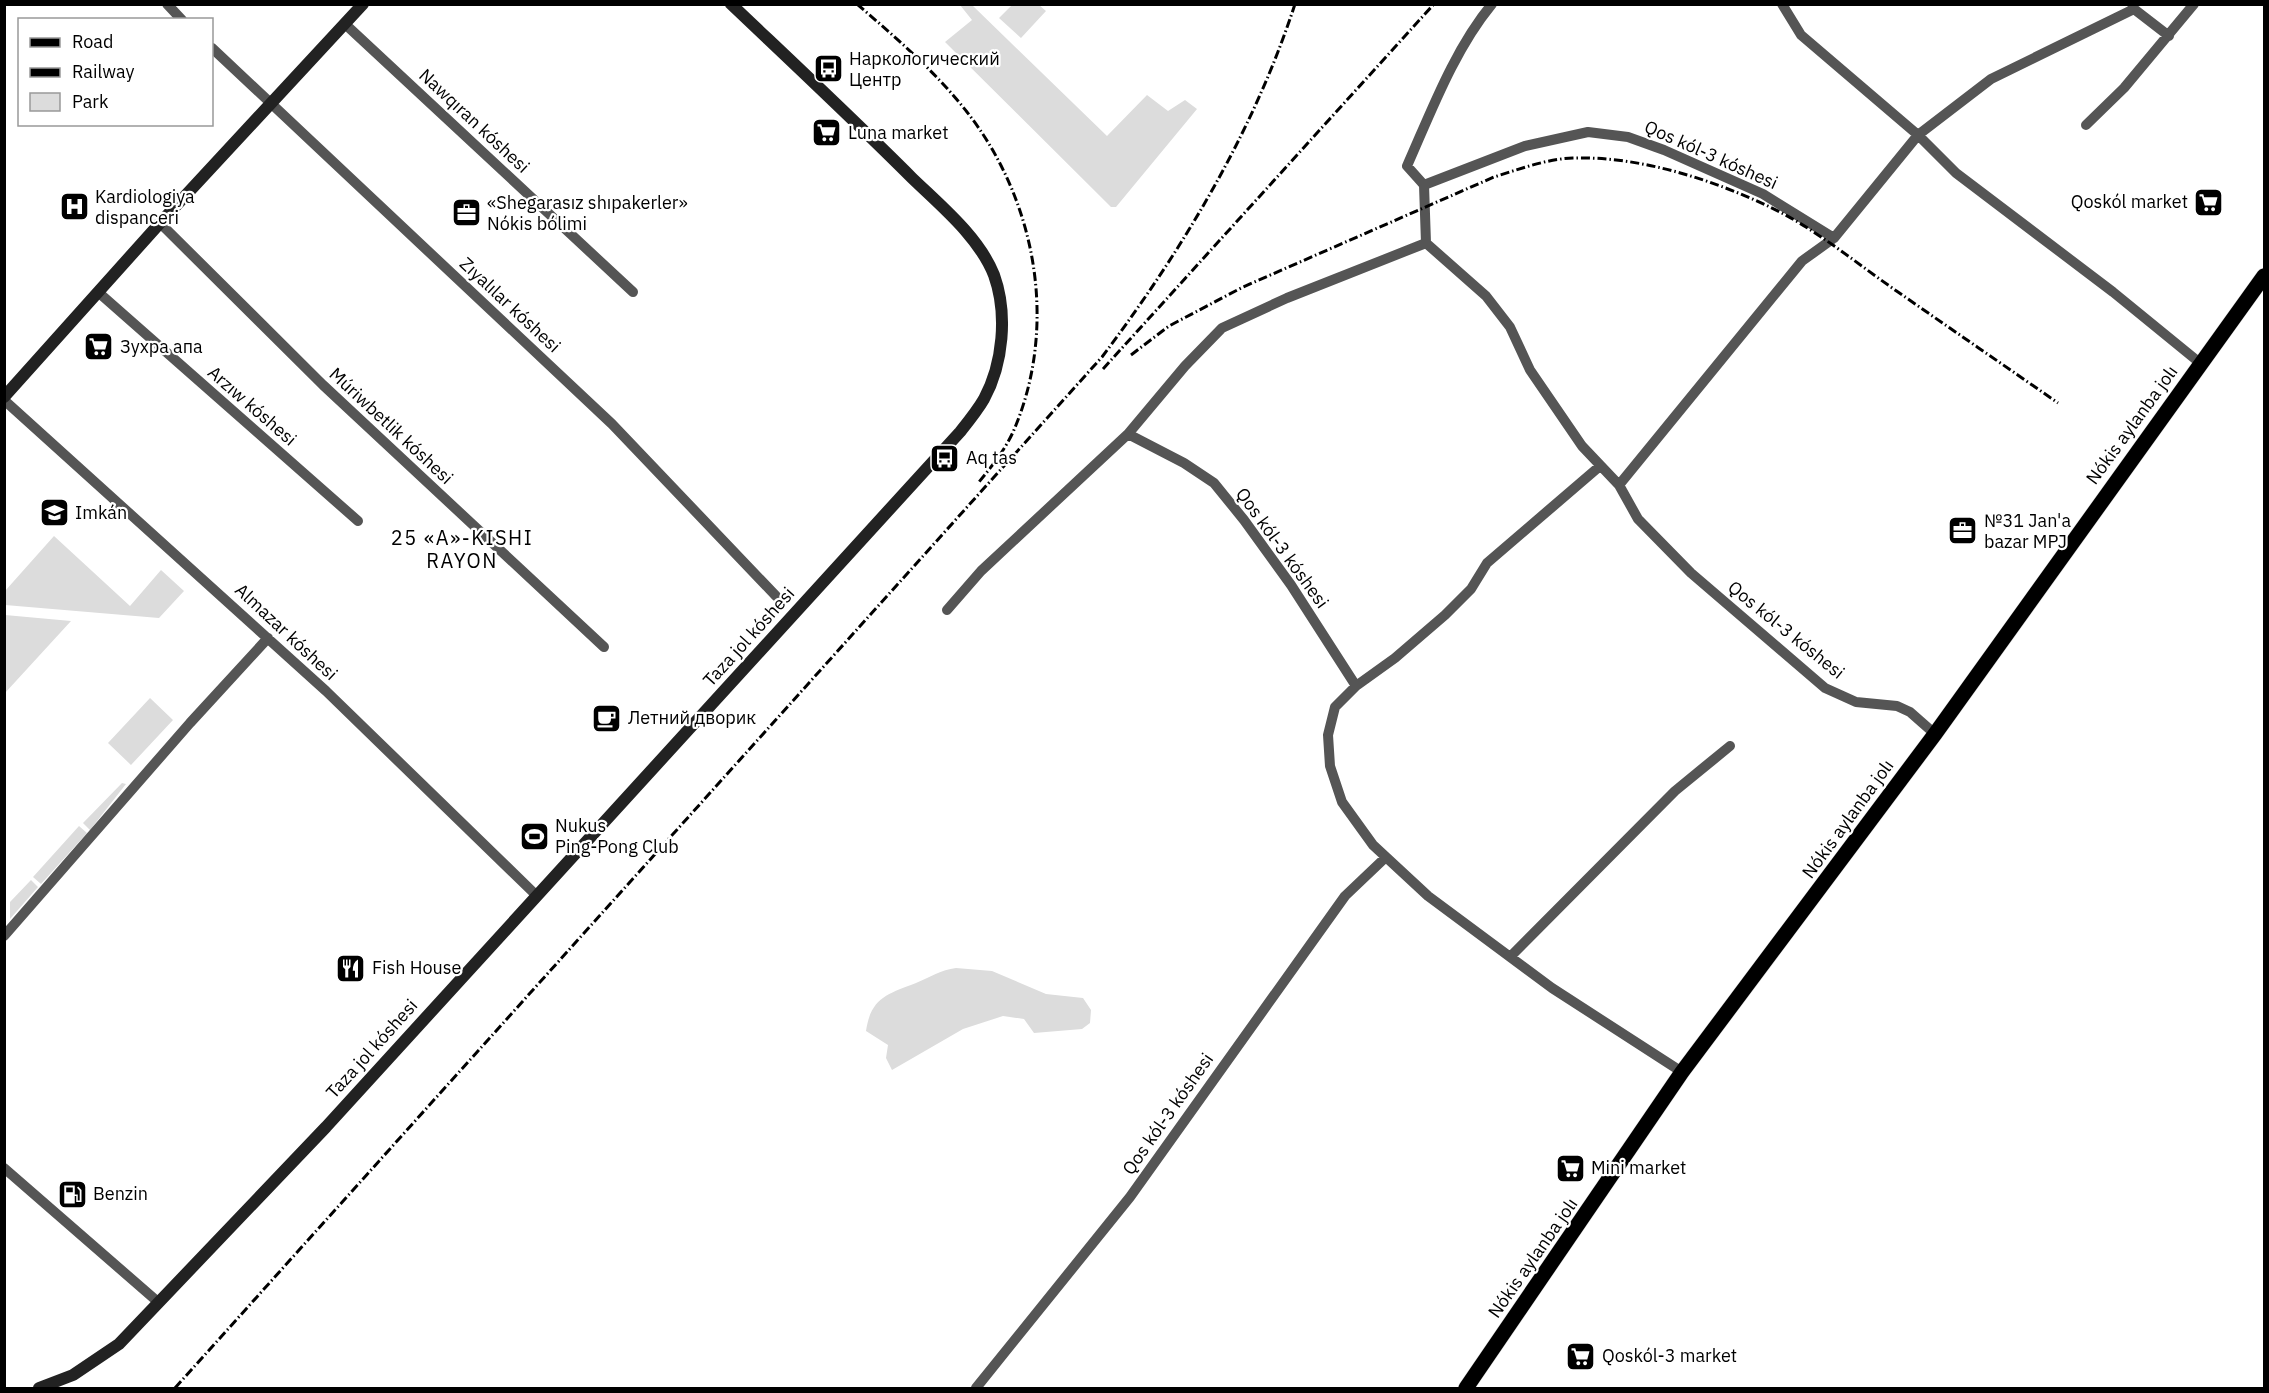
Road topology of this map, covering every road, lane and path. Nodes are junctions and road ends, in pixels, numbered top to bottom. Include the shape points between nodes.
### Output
1 (167, 4) edge
2 (363, 4) edge
3 (731, 4) edge
4 (1492, 4) edge
5 (1782, 4) edge
6 (2194, 4) edge
7 (2133, 7) edge
8 (180, 18) edge
9 (345, 24) junction
10 (2169, 36) junction
11 (213, 49) edge
12 (271, 105) junction
13 (2086, 125) dead end
14 (1918, 135) junction
15 (1424, 185) junction
16 (160, 223) junction
17 (1834, 238) junction
18 (1426, 243) junction
19 (2265, 276) edge
20 (98, 292) junction
21 (633, 292) dead end
22 (2200, 363) junction
23 (4, 398) edge
24 (1128, 434) junction
25 (1600, 466) junction
26 (1619, 485) junction
27 (358, 521) dead end
28 (776, 596) dead end
29 (947, 610) dead end
30 (268, 638) junction
31 (604, 647) dead end
32 (1356, 686) junction
33 (1935, 734) junction
34 (1730, 746) dead end
35 (1386, 856) junction
36 (537, 896) junction
37 (4, 936) edge
38 (1510, 957) junction
39 (1683, 1072) junction
40 (4, 1168) edge
41 (158, 1302) junction
42 (39, 1389) edge
43 (976, 1389) edge
44 (1466, 1389) edge

1 - 8 street
2 - 9 main road
3 - 36 main road, Taza jol kóshesi via 952,216 994,275 1003,317 996,371 983,400 960,432
4 - 15 street via 1440,93 1407,166
5 - 14 street via 1801,35
6 - 10 street
7 - 10 street
7 - 14 street via 1991,79
9 - 12 main road
9 - 21 street, Nawqıran kóshesi
10 - 13 street
11 - 12 street, Zıyalılar kóshesi
12 - 16 main road
12 - 28 street, Zıyalılar kóshesi via 612,424
14 - 17 street
14 - 22 street via 1956,173
15 - 17 street, Qos kól-3 kóshesi via 1526,146 1588,132 1628,137 1763,194
15 - 18 street
16 - 20 main road
16 - 31 street, Múriwbetlik kóshesi via 323,385
17 - 26 street via 1802,261
18 - 24 street via 1222,328
18 - 25 street, Qos kól-3 kóshesi via 1486,296 1510,327 1530,370
19 - 22 main road, Nókis aylanba jolı
20 - 23 main road
20 - 27 street, Arzıw kóshesi
22 - 33 main road, Nókis aylanba jolı
23 - 30 street, Almazar kóshesi
24 - 29 street via 981,571
24 - 32 street, Qos kól-3 kóshesi via 1214,483 1290,585
25 - 26 street, Qos kól-3 kóshesi
25 - 32 street via 1518,533 1487,563 1471,589 1445,615
26 - 33 street, Qos kól-3 kóshesi via 1638,519 1691,573 1825,688 1856,702 1897,706
30 - 36 street, Almazar kóshesi
30 - 37 street
32 - 35 street via 1335,707 1328,735 1330,766 1342,802 1373,845
33 - 39 main road, Nókis aylanba jolı
34 - 38 street via 1676,791
35 - 38 street via 1428,896
35 - 43 street, Qos kól-3 kóshesi via 1345,897 1130,1197
36 - 41 main road, Taza jol kóshesi via 326,1127
38 - 39 street
39 - 44 main road, Nókis aylanba jolı
40 - 41 street
41 - 42 main road, Taza jol kóshesi via 119,1344 73,1375

